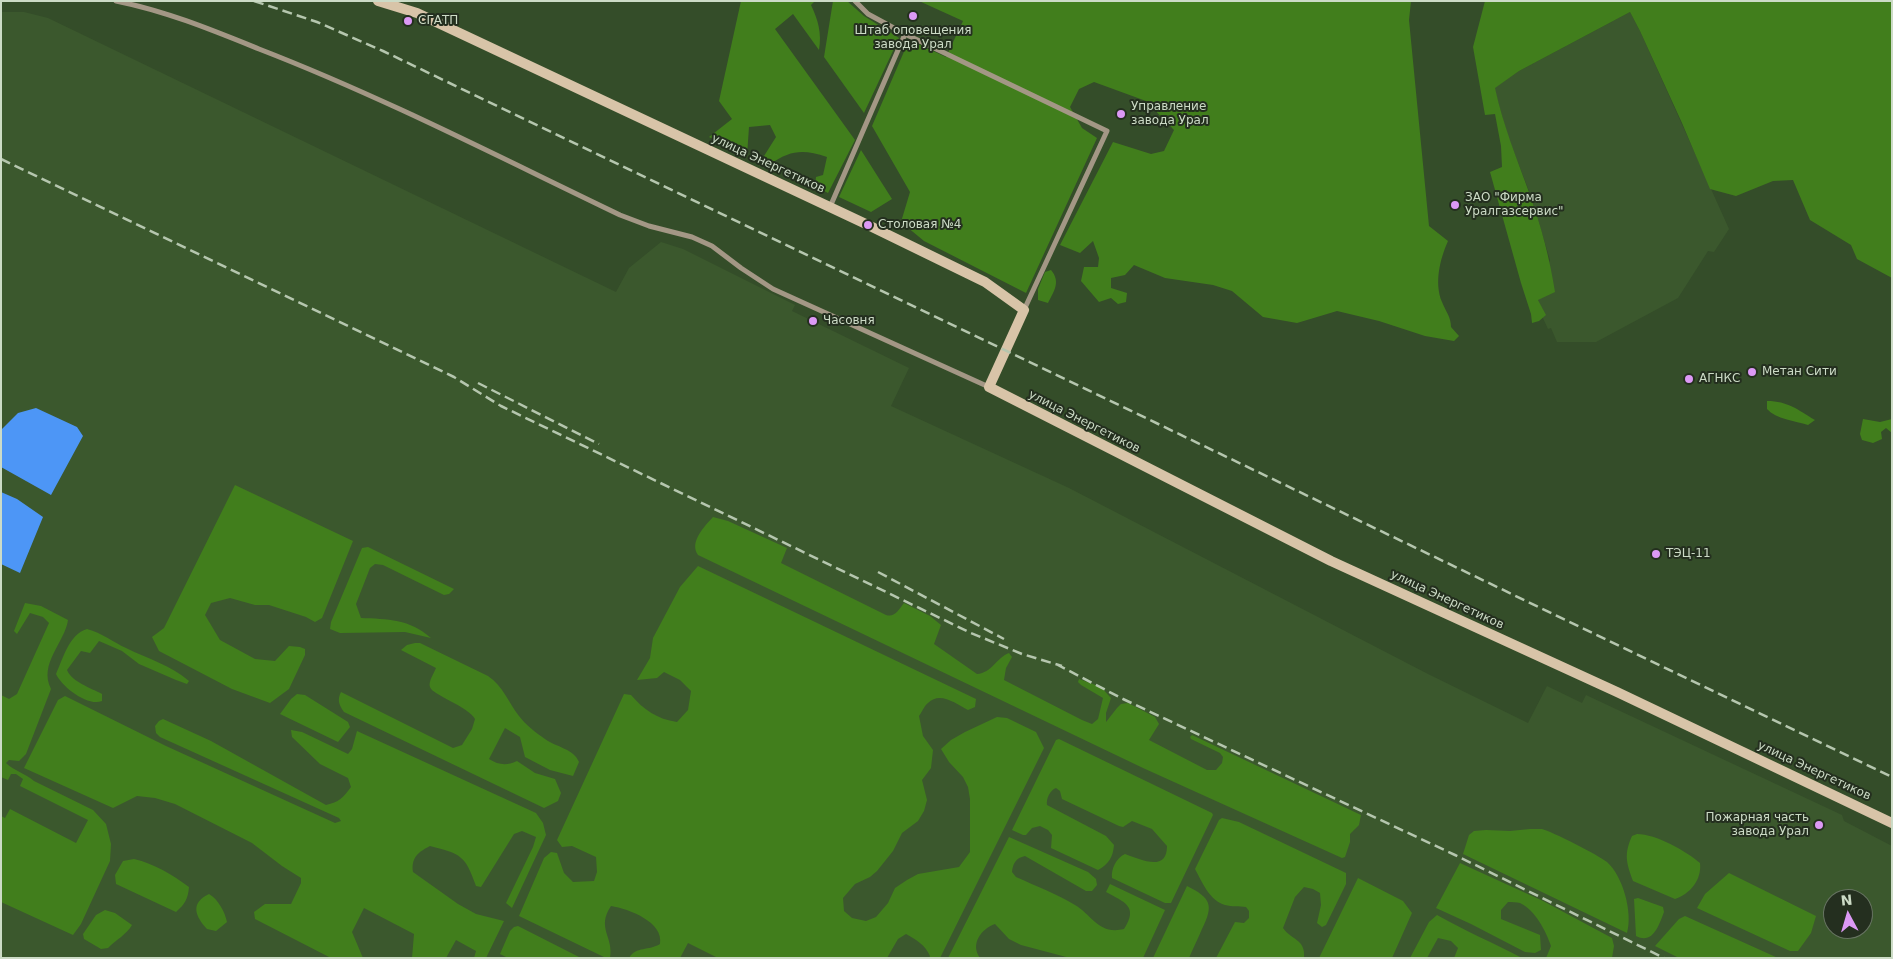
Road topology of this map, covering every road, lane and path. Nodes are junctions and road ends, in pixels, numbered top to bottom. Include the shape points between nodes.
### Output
1 (116, 1) edge
2 (378, 1) edge
3 (854, 1) edge
4 (906, 34) junction
5 (830, 207) junction
6 (1024, 310) junction
7 (989, 388) junction
8 (1892, 823) edge

1 - 7 street via 175,16 302,65 380,99 620,215 692,237 712,246 773,289
2 - 5 street, улица Энергетиков via 418,13
3 - 4 street via 868,14
4 - 5 street
4 - 6 street via 1107,131
5 - 6 street, улица Энергетиков via 985,282
6 - 7 street
7 - 8 street, улица Энергетиков via 1331,561

